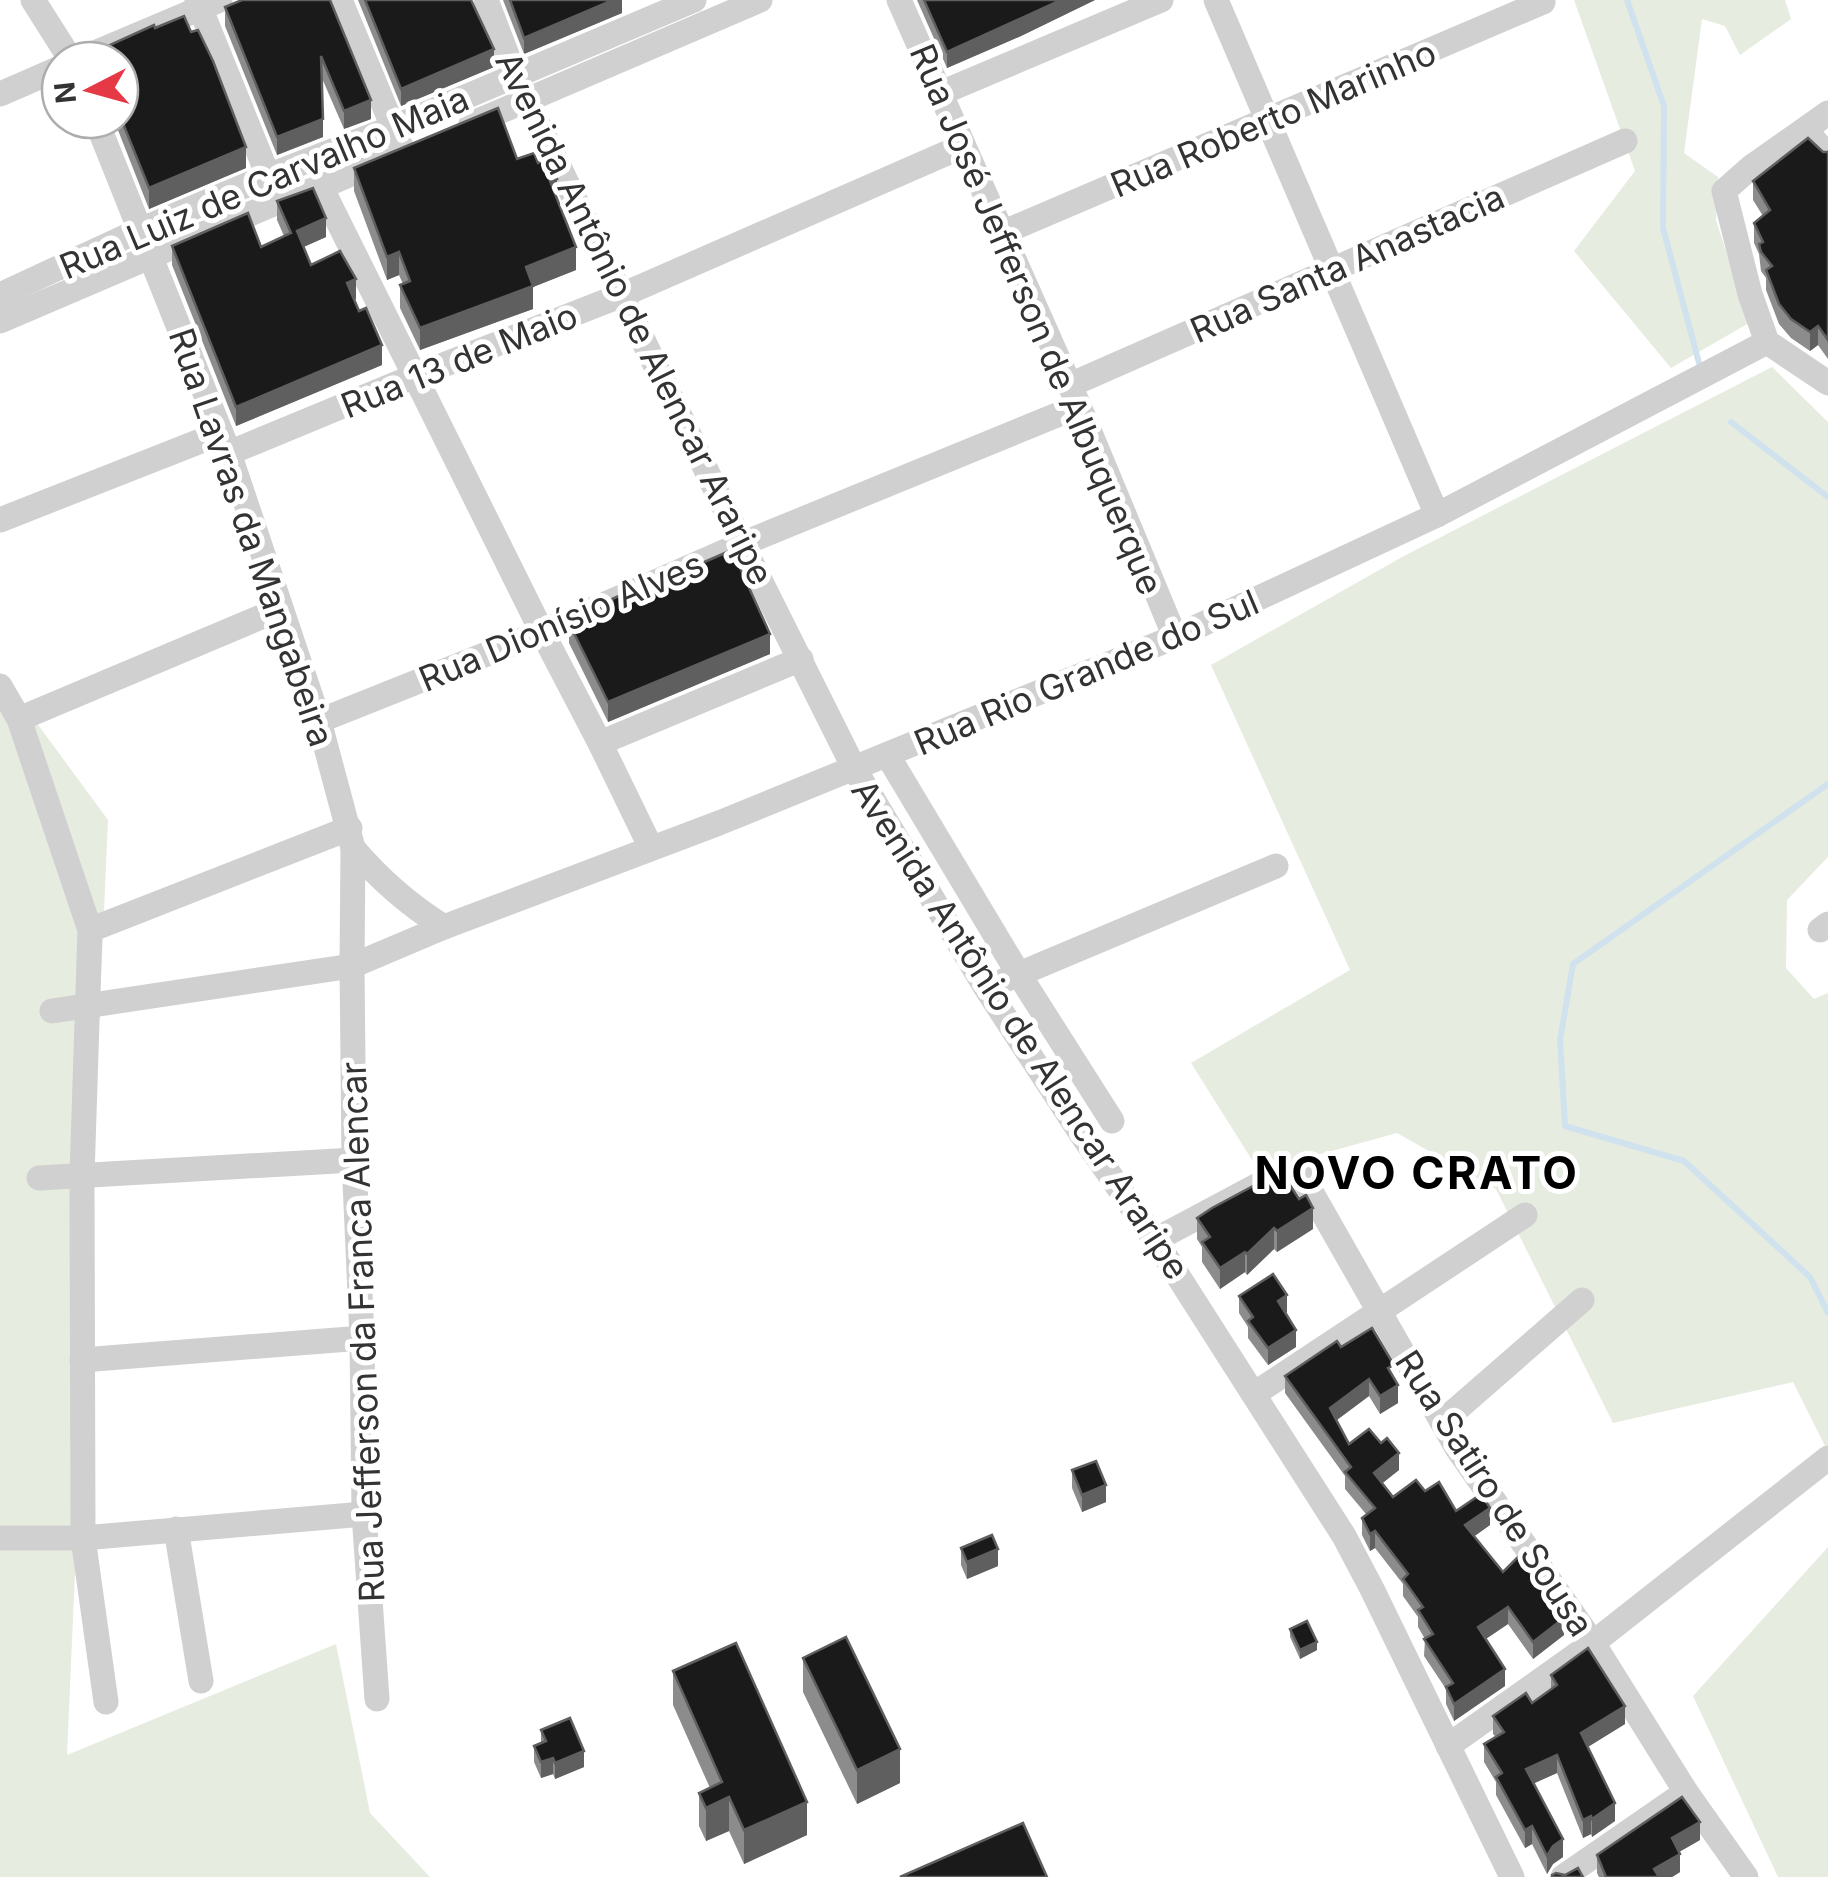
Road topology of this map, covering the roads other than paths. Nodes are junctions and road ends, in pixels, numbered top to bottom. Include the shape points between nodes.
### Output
1 (34, 0) edge
2 (48, 0) edge
3 (340, 0) edge
4 (486, 0) edge
5 (694, 0) edge
6 (760, 0) edge
7 (899, 0) edge
8 (1160, 0) edge
9 (1216, 0) edge
10 (1543, 2) edge
11 (206, 3) edge
12 (644, 22) edge
13 (54, 32) junction
14 (60, 40) edge
15 (121, 40) edge
16 (515, 76) junction
17 (40, 77) edge
18 (940, 93) junction
19 (0, 94) edge
20 (528, 101) junction
21 (1828, 113) edge
22 (1267, 121) junction
23 (456, 130) edge
24 (1806, 130) junction
25 (104, 140) edge
26 (1625, 140) dead end
27 (405, 141) junction
28 (963, 146) junction
29 (1828, 156) edge
30 (268, 176) junction
31 (321, 186) junction
32 (278, 202) junction
33 (140, 230) junction
34 (1002, 233) junction
35 (150, 256) junction
36 (1333, 269) junction
37 (0, 294) edge
38 (622, 296) junction
39 (0, 322) edge
40 (1766, 342) junction
41 (415, 376) junction
42 (1828, 383) edge
43 (1075, 395) junction
44 (225, 443) junction
45 (1438, 516) junction
46 (0, 520) edge
47 (742, 544) junction
48 (280, 609) junction
49 (542, 632) junction
50 (1175, 638) junction
51 (801, 659) junction
52 (0, 686) edge
53 (19, 719) junction
54 (319, 721) junction
55 (600, 742) junction
56 (888, 756) junction
57 (854, 768) junction
58 (351, 838) junction
59 (651, 848) junction
60 (1276, 866) dead end
61 (444, 927) junction
62 (90, 930) junction
63 (352, 966) junction
64 (1018, 974) junction
65 (986, 988) junction
66 (88, 1005) junction
67 (52, 1011) dead end
68 (1112, 1121) dead end
69 (354, 1160) junction
70 (82, 1176) junction
71 (39, 1178) dead end
72 (1525, 1215) dead end
73 (1154, 1240) junction
74 (1582, 1300) dead end
75 (1379, 1312) junction
76 (362, 1338) junction
77 (82, 1360) junction
78 (1254, 1394) junction
79 (1442, 1422) junction
80 (1828, 1458) edge
81 (364, 1514) junction
82 (176, 1529) junction
83 (0, 1538) edge
84 (83, 1538) junction
85 (1593, 1643) junction
86 (201, 1681) dead end
87 (377, 1699) dead end
88 (106, 1702) dead end
89 (1448, 1746) junction
90 (1691, 1799) junction
91 (1512, 1877) edge
92 (1563, 1877) edge
93 (1746, 1877) edge

1 - 13 street
2 - 13 street
3 - 27 street
4 - 16 street, Avenida Antônio de Alencar Araripe
5 - 12 street, Rua Luiz de Carvalho Maia
6 - 12 street, Rua Luiz de Carvalho Maia
7 - 18 street, Rua José Jefferson de Albuquerque
8 - 18 street
9 - 22 street
10 - 22 street, Rua Roberto Marinho
11 - 15 street
11 - 30 street
12 - 16 street, Rua Luiz de Carvalho Maia
12 - 20 street, Rua Luiz de Carvalho Maia
13 - 14 street
16 - 20 street, Avenida Antônio de Alencar Araripe
16 - 27 street, Rua Luiz de Carvalho Maia
17 - 19 street
18 - 28 street, Rua José Jefferson de Albuquerque
20 - 23 street, Rua Luiz de Carvalho Maia
20 - 38 street, Avenida Antônio de Alencar Araripe
21 - 24 street
22 - 34 street, Rua Roberto Marinho
22 - 36 street
24 - 29 street
24 - 40 street via 1724,191
25 - 33 street, Rua Lavras da Mangabeira
26 - 36 street, Rua Santa Anastacia
27 - 30 street, Rua Luiz de Carvalho Maia
27 - 31 street, Rua Luiz de Carvalho Maia
28 - 34 street, Rua José Jefferson de Albuquerque
28 - 38 street, Rua 13 de Maio
30 - 32 street
30 - 33 street, Rua Luiz de Carvalho Maia
31 - 32 street, Rua Luiz de Carvalho Maia
31 - 41 street
32 - 35 street, Rua Luiz de Carvalho Maia
33 - 35 street, Rua Lavras da Mangabeira
33 - 37 street, Rua Luiz de Carvalho Maia
34 - 43 street, Rua José Jefferson de Albuquerque
35 - 39 street, Rua Luiz de Carvalho Maia
35 - 44 street, Rua Lavras da Mangabeira
36 - 43 street, Rua Santa Anastacia
36 - 45 street
38 - 41 street, Rua 13 de Maio
38 - 47 street, Avenida Antônio de Alencar Araripe
40 - 42 street
40 - 45 street, Rua Rio Grande do Sul
41 - 44 street, Rua 13 de Maio
41 - 49 street
43 - 47 street, Rua Dionísio Alves
43 - 50 street, Rua José Jefferson de Albuquerque
44 - 46 street, Rua 13 de Maio
44 - 48 street, Rua Lavras da Mangabeira
45 - 50 street, Rua Rio Grande do Sul
47 - 49 street, Rua Dionísio Alves
47 - 51 street, Avenida Antônio de Alencar Araripe
48 - 53 street
48 - 54 street, Rua Lavras da Mangabeira
49 - 54 street, Rua Dionísio Alves
49 - 55 street
50 - 56 street, Rua Rio Grande do Sul
51 - 55 street
51 - 57 street, Avenida Antônio de Alencar Araripe
52 - 53 street
53 - 62 street
54 - 58 street, Rua Lavras da Mangabeira
55 - 59 street
56 - 57 street, Rua Rio Grande do Sul
56 - 64 street
57 - 59 street, Rua Rio Grande do Sul
57 - 65 street, Avenida Antônio de Alencar Araripe
58 - 61 street via 376,875
58 - 62 street
58 - 63 street, Rua Lavras da Mangabeira
59 - 61 street, Rua Rio Grande do Sul
60 - 64 street
61 - 63 street, Rua Rio Grande do Sul
62 - 66 street
63 - 66 street, Rua Rio Grande do Sul
63 - 69 street, Rua Jefferson da Franca Alencar
64 - 65 street
64 - 68 street
65 - 73 street, Avenida Antônio de Alencar Araripe
66 - 67 street, Rua Rio Grande do Sul
66 - 70 street
69 - 70 street
69 - 76 street, Rua Jefferson da Franca Alencar
70 - 71 street
70 - 77 street
72 - 75 street
73 - 75 street, Rua Satiro de Sousa via 1273,1177 1302,1176
73 - 78 street, Avenida Antônio de Alencar Araripe
74 - 79 street
75 - 78 street
75 - 79 street, Rua Satiro de Sousa
76 - 77 street
76 - 81 street, Rua Jefferson da Franca Alencar
77 - 84 street
78 - 89 street, Avenida Antônio de Alencar Araripe via 1344,1536
79 - 85 street, Rua Satiro de Sousa
80 - 85 street
81 - 82 street
81 - 87 street, Rua Jefferson da Franca Alencar
82 - 84 street
82 - 86 street
83 - 84 street
84 - 88 street
85 - 89 street
85 - 90 street, Rua Satiro de Sousa
89 - 91 street, Avenida Antônio de Alencar Araripe
90 - 92 street
90 - 93 street, Rua Satiro de Sousa

